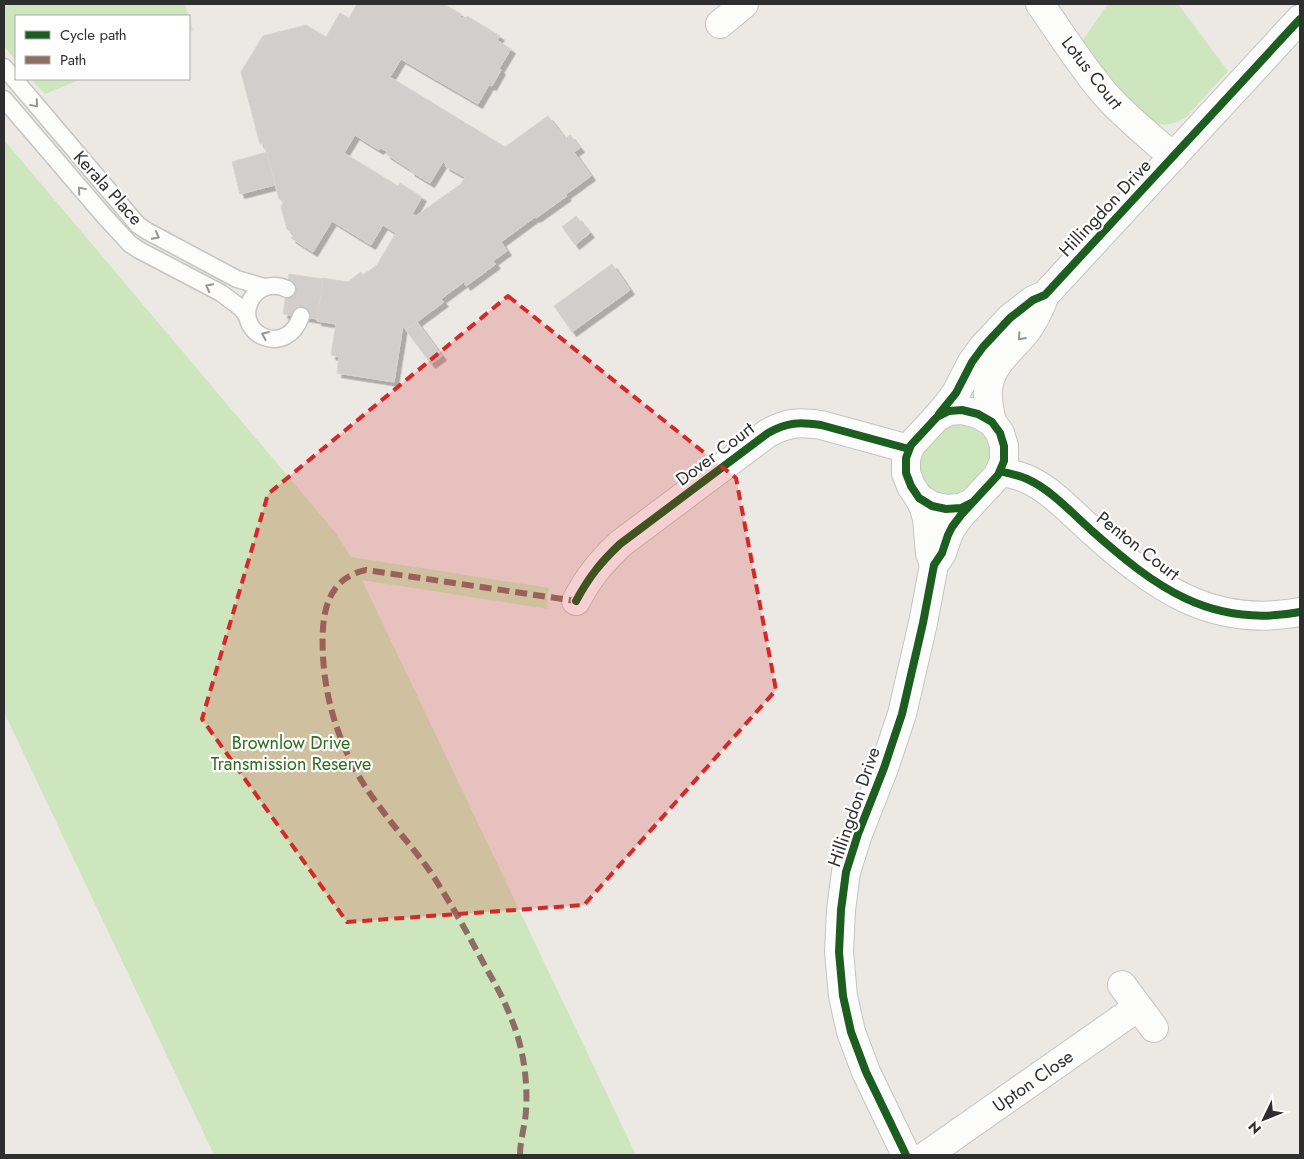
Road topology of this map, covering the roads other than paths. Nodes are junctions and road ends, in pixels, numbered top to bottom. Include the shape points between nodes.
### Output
1 (744, 4) edge
2 (1040, 4) edge
3 (1300, 19) edge
4 (720, 24) dead end
5 (4, 67) edge
6 (15, 80) edge
7 (15, 80) edge
8 (4, 99) edge
9 (1173, 157) junction
10 (264, 287) junction
11 (287, 289) dead end
12 (1045, 295) junction
13 (247, 316) junction
14 (301, 316) dead end
15 (936, 417) junction
16 (992, 422) junction
17 (910, 449) junction
18 (1000, 471) junction
19 (919, 498) junction
20 (972, 502) junction
21 (934, 565) junction
22 (576, 601) dead end
23 (1300, 612) edge
24 (1122, 985) dead end
25 (906, 1155) edge
26 (927, 1155) edge

1 - 4 street
2 - 9 street, Lotus Court via 1091,78 1123,113
3 - 9 street, Hillingdon Drive
5 -> 6 lane, Kerala Place
7 -> 10 lane, Kerala Place via 138,225 237,279
13 -> 8 lane, Kerala Place via 221,293 130,244
9 - 12 street, Hillingdon Drive
10 - 11 lane, Kerala Place via 282,286
10 - 13 lane via 251,299
12 - 15 street, Hillingdon Drive via 1010,318 982,347 956,393
12 -> 16 street, Hillingdon Drive via 1036,318 994,369 988,391
14 -> 13 lane, Kerala Place via 294,331 279,339 270,339 255,331
15 - 16 street via 962,410
15 - 17 street
16 - 18 street via 1004,446
17 - 19 street via 906,473
17 - 22 street, Dover Court via 820,425 794,423 781,426 620,544 602,561
18 - 20 street
18 - 23 street, Penton Court via 1038,485 1140,571 1190,601 1242,615
19 - 20 street via 932,506 946,509 961,508
19 - 21 street, Hillingdon Drive via 927,519
20 - 21 street, Hillingdon Drive via 952,527
21 - 25 street, Hillingdon Drive via 902,714 858,834 846,872 840,910 839,952 843,996 851,1032 866,1072
24 - 26 street, Upton Close via 1146,1017

